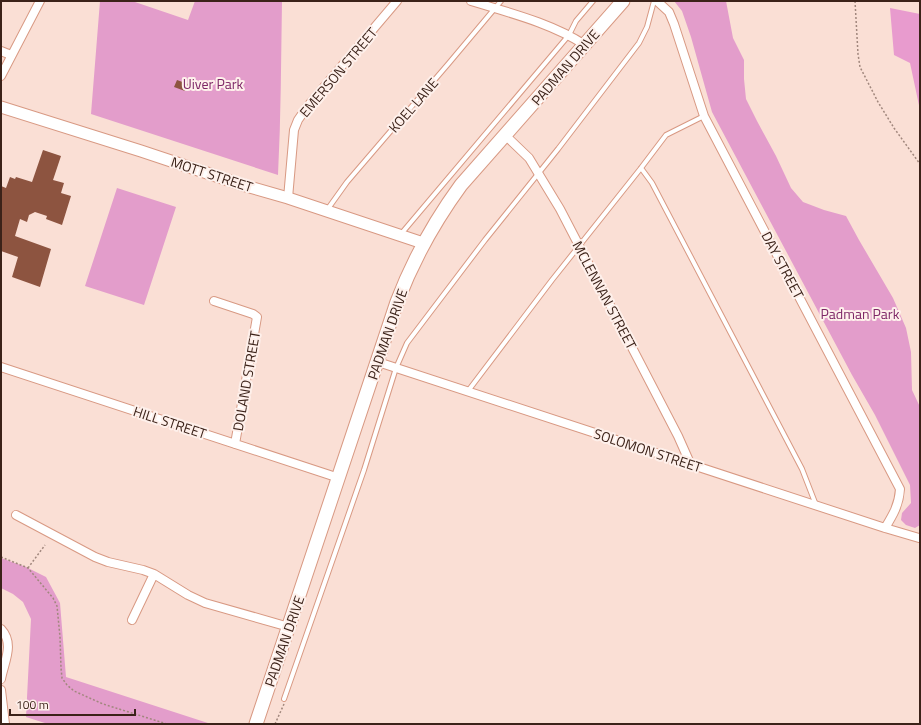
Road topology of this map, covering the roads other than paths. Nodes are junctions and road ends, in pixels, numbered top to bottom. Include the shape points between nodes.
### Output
1 (40, 1) edge
2 (397, 1) edge
3 (471, 1) edge
4 (500, 1) edge
5 (593, 1) edge
6 (623, 1) edge
7 (656, 1) edge
8 (494, 8) junction
9 (569, 34) junction
10 (585, 45) junction
11 (1, 50) edge
12 (11, 55) junction
13 (1, 76) edge
14 (1, 107) edge
15 (704, 116) junction
16 (505, 135) junction
17 (641, 168) junction
18 (538, 172) junction
19 (288, 198) junction
20 (327, 210) junction
21 (400, 234) junction
22 (423, 243) junction
23 (579, 246) junction
24 (214, 301) dead end
25 (378, 362) junction
26 (1, 367) edge
27 (396, 368) junction
28 (468, 391) junction
29 (235, 444) junction
30 (690, 464) junction
31 (339, 478) junction
32 (816, 505) junction
33 (16, 515) dead end
34 (885, 528) junction
35 (919, 538) dead end
36 (154, 574) junction
37 (132, 620) dead end
38 (289, 627) junction
39 (1, 629) edge
40 (1, 679) edge
41 (1, 690) edge
42 (284, 699) road end
43 (5, 724) edge
44 (256, 724) edge

1 - 12 street
2 - 19 street, EMERSON STREET via 298,120 294,130
3 - 8 street
4 - 8 lane, KOEL LANE
5 - 9 lane
6 - 10 main road, PADMAN DRIVE
7 - 15 street, DAY STREET via 669,12
7 - 18 lane via 639,43
8 - 9 street
8 - 20 lane, KOEL LANE via 347,182
9 - 10 street
9 - 21 lane
10 - 16 main road, PADMAN DRIVE
11 - 12 street
12 - 13 street
14 - 19 street, MOTT STREET
15 - 17 lane via 666,135
15 - 34 street, DAY STREET via 900,489 896,511
16 - 18 street, MCLENNAN STREET via 523,151
16 - 22 main road, PADMAN DRIVE via 450,200
17 - 23 lane
17 - 32 lane via 652,183 802,469
18 - 23 street, MCLENNAN STREET
18 - 27 lane via 413,334
19 - 20 street, MOTT STREET
20 - 21 street, MOTT STREET
21 - 22 street, MOTT STREET
22 - 25 main road, PADMAN DRIVE via 405,282
23 - 28 lane
23 - 30 street, MCLENNAN STREET via 678,436
24 - 29 street, DOLAND STREET via 257,317
25 - 27 street, SOLOMON STREET
25 - 31 main road, PADMAN DRIVE
26 - 29 street, HILL STREET
27 - 28 street, SOLOMON STREET
27 - 42 lane
28 - 30 street, SOLOMON STREET
29 - 31 street, HILL STREET
30 - 32 street, SOLOMON STREET
31 - 38 main road, PADMAN DRIVE
32 - 34 street, SOLOMON STREET
33 - 36 street via 95,557
34 - 35 street, SOLOMON STREET
36 - 37 street
36 - 38 street via 188,595 205,602
38 - 44 main road, PADMAN DRIVE
39 - 40 street via 7,639 8,651
41 - 43 street

